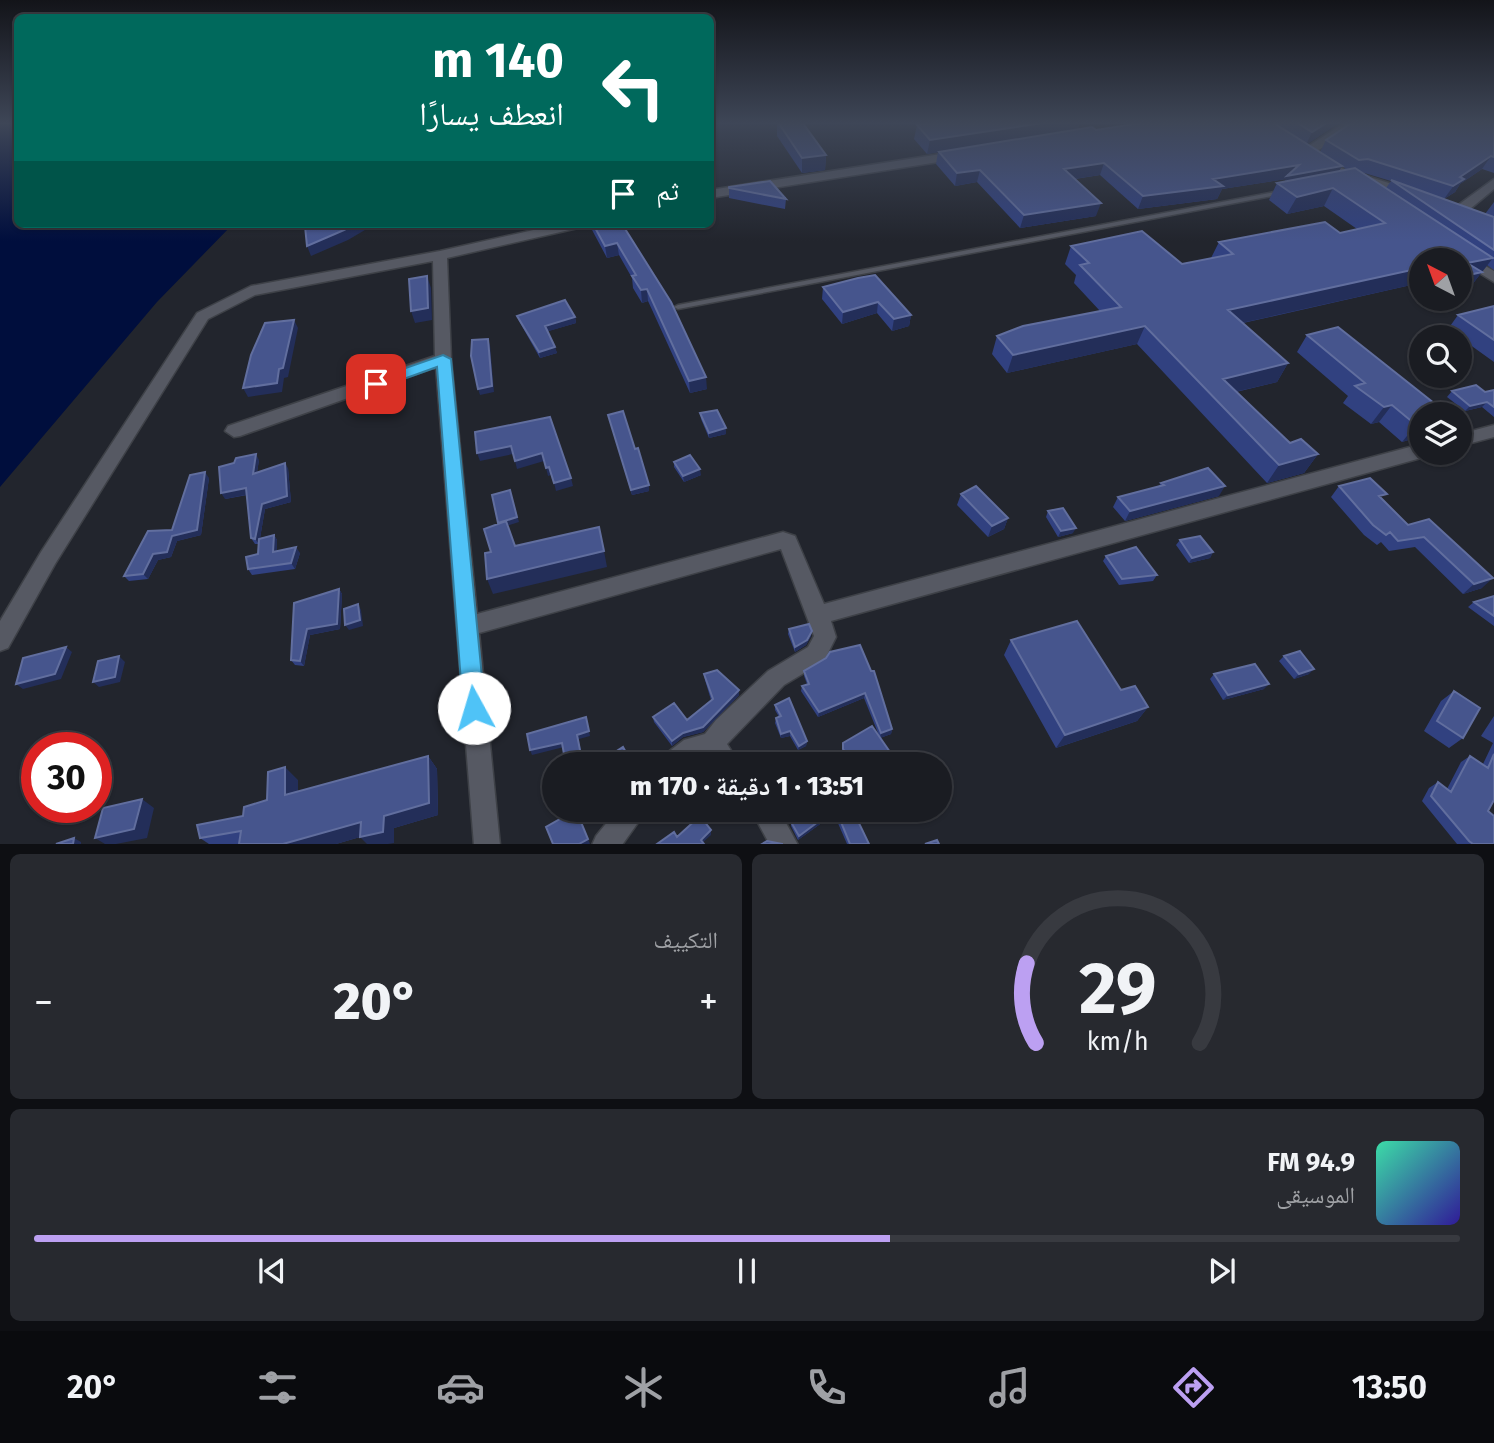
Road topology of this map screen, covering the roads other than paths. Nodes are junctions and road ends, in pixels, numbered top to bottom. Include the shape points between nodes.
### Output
1 (919, 161) edge
2 (1320, 161) edge
3 (1332, 169) junction
4 (1494, 183) edge
5 (1296, 190) edge
6 (714, 193) edge
7 (1421, 198) edge
8 (1384, 203) edge
9 (1458, 211) edge
10 (560, 228) edge
11 (440, 255) junction
12 (1472, 263) edge
13 (1494, 278) edge
14 (678, 307) dead end
15 (443, 359) junction
16 (234, 431) dead end
17 (1494, 431) edge
18 (1472, 437) edge
19 (1409, 454) edge
20 (818, 615) junction
21 (466, 627) junction
22 (0, 641) edge
23 (712, 744) junction
24 (689, 752) edge
25 (718, 752) edge
26 (624, 822) edge
27 (771, 822) edge
28 (487, 844) edge
29 (606, 844) edge
30 (784, 844) edge

1 - 6 street
2 - 3 street
3 - 7 street
3 - 8 street
4 - 9 street
5 - 14 lane
10 - 11 street
11 - 15 street
11 - 22 street via 251,291 198,320
12 - 13 street
15 - 16 street
15 - 21 street
17 - 18 street
19 - 20 street
20 - 21 street via 788,542 783,540
20 - 23 street via 825,632 821,648 767,686
21 - 28 street
23 - 24 street
23 - 25 street
26 - 29 street
27 - 30 street

